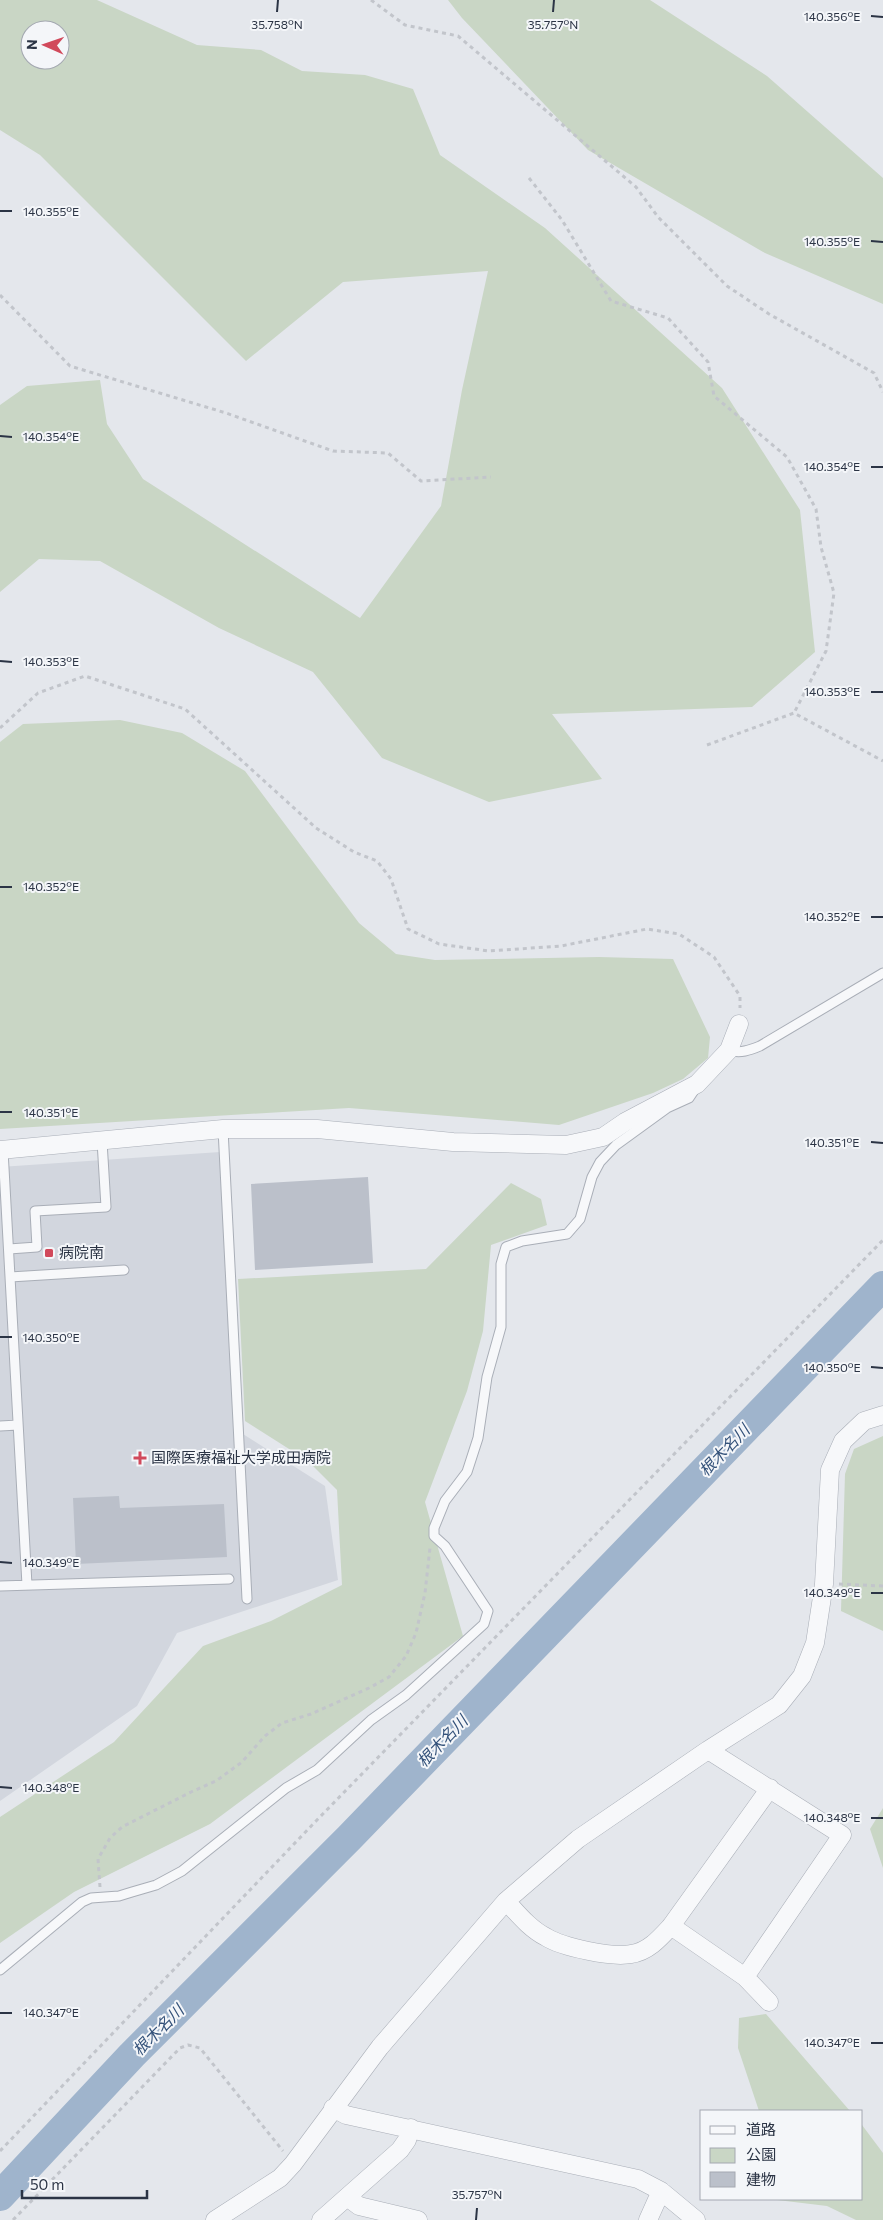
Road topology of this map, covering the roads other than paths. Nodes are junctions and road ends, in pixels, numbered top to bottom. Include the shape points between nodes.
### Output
1 (883, 973) edge
2 (739, 1024) road end
3 (729, 1050) junction
4 (697, 1084) junction
5 (223, 1128) junction
6 (102, 1141) junction
7 (2, 1150) edge
8 (8, 1248) junction
9 (124, 1270) dead end
10 (10, 1277) junction
11 (883, 1415) edge
12 (18, 1425) junction
13 (0, 1426) edge
14 (229, 1579) dead end
15 (27, 1585) junction
16 (0, 1586) edge
17 (247, 1599) dead end
18 (708, 1750) junction
19 (770, 1788) junction
20 (506, 1901) junction
21 (671, 1926) junction
22 (0, 1970) edge
23 (745, 1977) junction
24 (769, 2002) dead end
25 (333, 2108) junction
26 (411, 2128) junction
27 (661, 2191) junction
28 (347, 2197) junction
29 (215, 2220) edge
30 (321, 2220) edge
31 (418, 2220) edge
32 (648, 2220) edge
33 (696, 2220) edge

1 - 3 lane via 760,1046 749,1051
2 - 3 street
3 - 4 street
4 - 5 street via 603,1137 566,1146 453,1142 317,1129
4 - 22 lane via 689,1098 667,1108 616,1145 600,1162 580,1219 567,1234 506,1247 501,1264 501,1327 488,1370 478,1438 467,1472 444,1501 434,1528 434,1536 445,1546 485,1605 488,1611 484,1624 317,1770 286,1788 182,1871 140,1890 82,1902
5 - 6 street
5 - 17 lane
6 - 7 street
6 - 8 lane via 106,1207 35,1211 37,1247
7 - 8 lane
8 - 10 lane
9 - 10 lane
10 - 12 lane
11 - 18 street via 864,1421 843,1441 830,1470 824,1584 815,1643 802,1676 780,1705
12 - 13 lane
12 - 15 lane
14 - 15 lane
15 - 16 lane
18 - 19 street
18 - 20 street via 578,1839
19 - 21 street
19 - 23 street via 842,1835
20 - 21 street via 545,1937 562,1945 603,1952 630,1955 641,1951 654,1944
20 - 25 street via 380,2047
21 - 23 street
23 - 24 street
25 - 26 street via 346,2115
25 - 29 street via 280,2178
26 - 27 street via 638,2179
26 - 28 street via 400,2150
27 - 32 street
27 - 33 street
28 - 30 street
28 - 31 street via 359,2206

